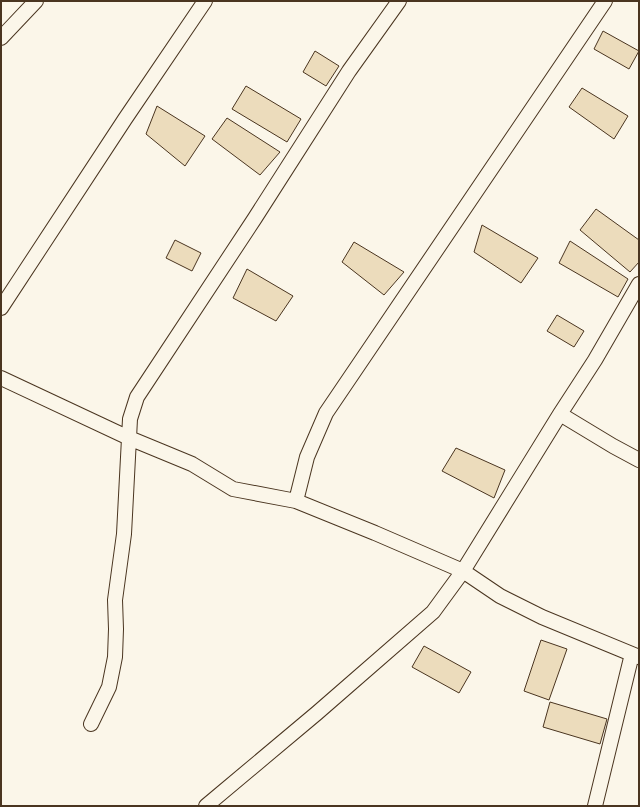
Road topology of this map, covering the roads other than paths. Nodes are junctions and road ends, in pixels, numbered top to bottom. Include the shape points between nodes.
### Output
1 (36, 1) edge
2 (205, 1) edge
3 (398, 1) edge
4 (605, 1) edge
5 (1, 38) edge
6 (639, 284) edge
7 (1, 308) edge
8 (1, 378) edge
9 (560, 414) junction
10 (129, 438) junction
11 (639, 460) edge
12 (296, 501) junction
13 (463, 572) junction
14 (635, 656) edge
15 (91, 724) dead end
16 (206, 806) edge
17 (595, 806) edge

1 - 5 street
2 - 7 street
3 - 10 street via 137,397 130,420
4 - 12 street via 326,413 307,457
6 - 9 street
8 - 10 street
9 - 11 street
9 - 13 street
10 - 12 street via 192,464 233,489
10 - 15 street via 124,534 115,600 114,657 109,687
12 - 13 street
13 - 14 street via 500,596
13 - 16 street via 433,612
14 - 17 street

